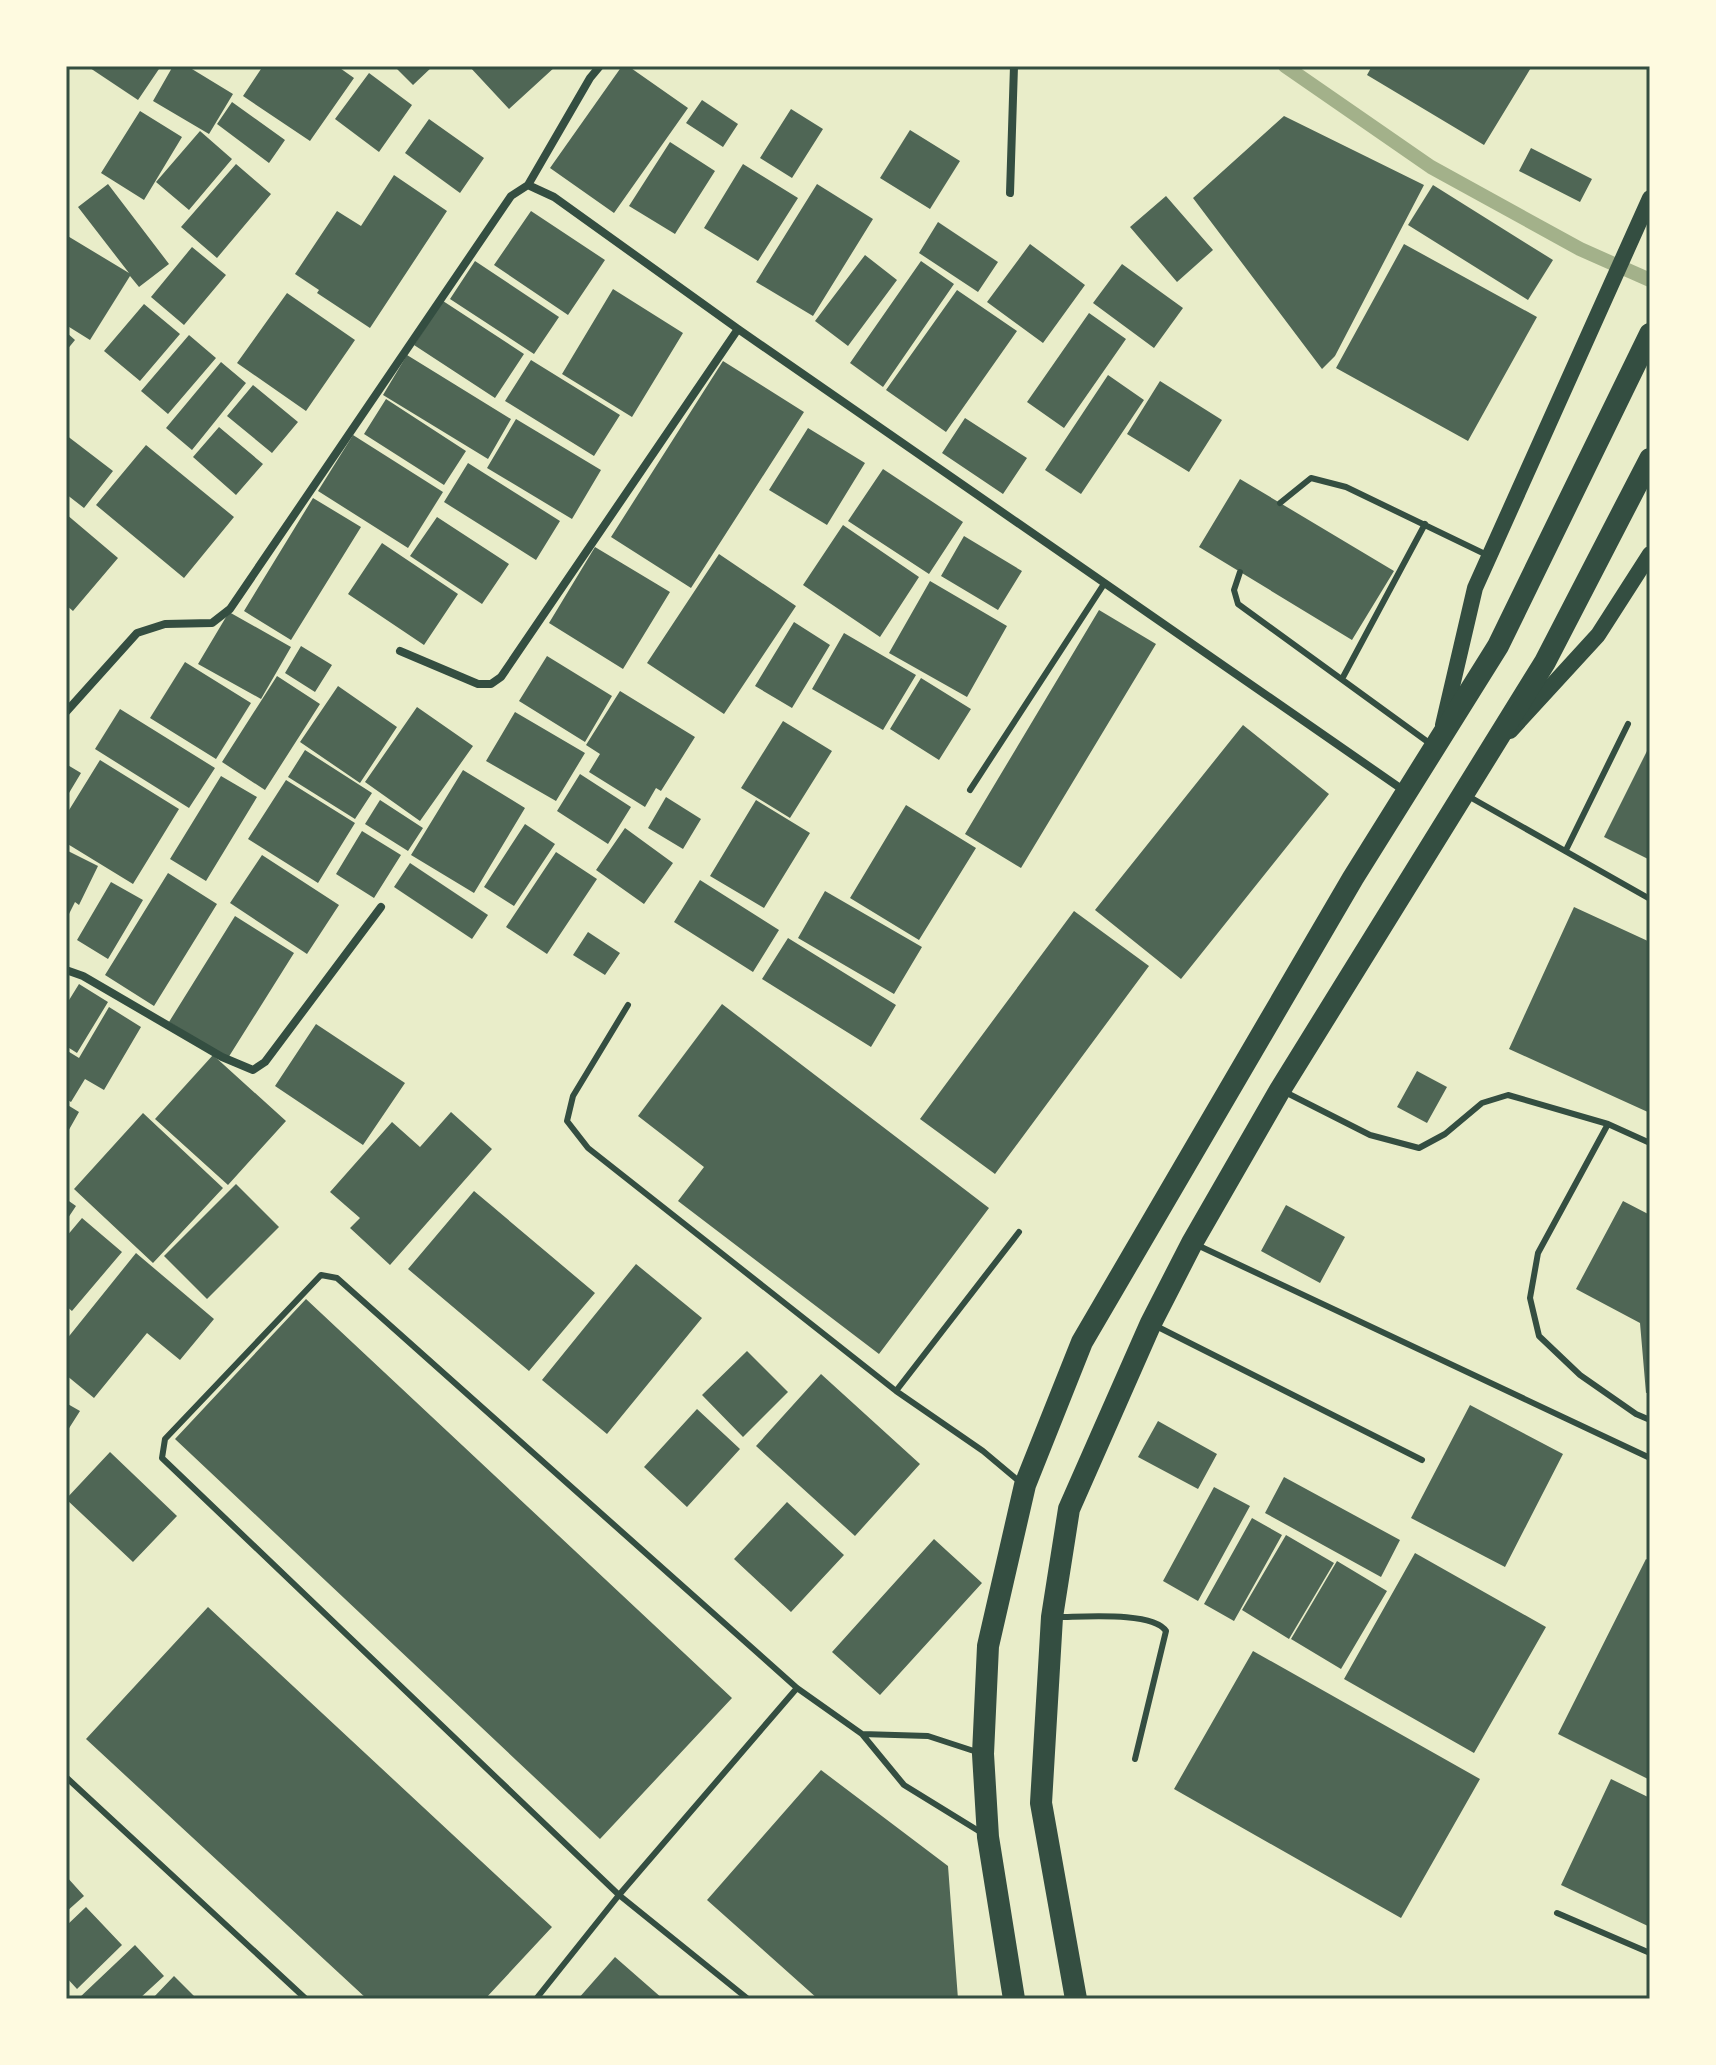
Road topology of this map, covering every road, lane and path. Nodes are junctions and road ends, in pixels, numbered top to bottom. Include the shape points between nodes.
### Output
1 (600, 66) edge
2 (1014, 66) edge
3 (528, 185) junction
4 (1010, 193) dead end
5 (1650, 198) edge
6 (738, 329) junction
7 (1650, 334) edge
8 (1650, 459) edge
9 (1280, 503) dead end
10 (1425, 524) junction
11 (1650, 554) edge
12 (1490, 556) junction
13 (1240, 572) dead end
14 (1104, 584) junction
15 (400, 651) dead end
16 (1342, 679) junction
17 (66, 712) edge
18 (1628, 724) dead end
19 (1438, 743) junction
20 (1484, 761) junction
21 (970, 790) dead end
22 (1406, 792) junction
23 (1464, 794) junction
24 (1566, 850) junction
25 (1650, 899) edge
26 (381, 907) dead end
27 (66, 970) edge
28 (628, 1005) dead end
29 (1280, 1090) junction
30 (1608, 1124) junction
31 (1650, 1143) edge
32 (1019, 1232) dead end
33 (1192, 1243) junction
34 (1151, 1323) junction
35 (896, 1391) junction
36 (1650, 1420) edge
37 (1650, 1458) edge
38 (1422, 1460) dead end
39 (1025, 1485) junction
40 (1052, 1617) junction
41 (797, 1688) junction
42 (862, 1734) junction
43 (983, 1754) junction
44 (1135, 1759) dead end
45 (67, 1778) edge
46 (988, 1837) junction
47 (619, 1895) junction
48 (1557, 1913) dead end
49 (1650, 1953) edge
50 (306, 1999) edge
51 (536, 1999) edge
52 (748, 1999) edge
53 (1014, 1999) edge
54 (1076, 1999) edge

1 - 3 street
2 - 4 street
3 - 6 street via 554,197
3 - 17 street via 511,196 230,609 212,623 165,624 137,633
5 - 12 main road
6 - 14 street
6 - 15 street via 501,677 478,684
7 - 19 highway via 1498,646
8 - 20 highway via 1545,662
9 - 10 lane via 1311,478 1346,487
10 - 12 lane
10 - 16 lane
11 - 20 main road via 1598,635
12 - 19 main road via 1475,588
13 - 16 lane via 1234,590 1238,604
14 - 21 lane
14 - 22 street
16 - 19 lane
18 - 24 lane
19 - 22 highway
20 - 23 highway
22 - 39 highway via 1082,1342
23 - 24 lane
23 - 29 highway
24 - 25 lane
26 - 27 street via 265,1062 253,1070
28 - 35 lane via 573,1096 567,1121 588,1148
29 - 30 lane via 1370,1135 1419,1148 1482,1103 1508,1095
29 - 33 highway
30 - 31 lane
30 - 36 lane via 1538,1253 1530,1298 1539,1336 1580,1375
32 - 35 lane
33 - 34 highway
33 - 37 lane
34 - 38 lane
34 - 40 highway via 1069,1509
35 - 39 lane
39 - 43 highway via 988,1646
40 - 44 lane via 1120,1617 1162,1624 1166,1631
40 - 54 highway via 1041,1803
41 - 42 lane
41 - 47 lane
41 - 47 lane via 337,1278 321,1275 165,1439 162,1458
42 - 43 lane via 928,1736
42 - 46 lane via 904,1785
43 - 46 highway
45 - 50 lane
46 - 53 highway
47 - 51 lane
47 - 52 lane
48 - 49 lane

